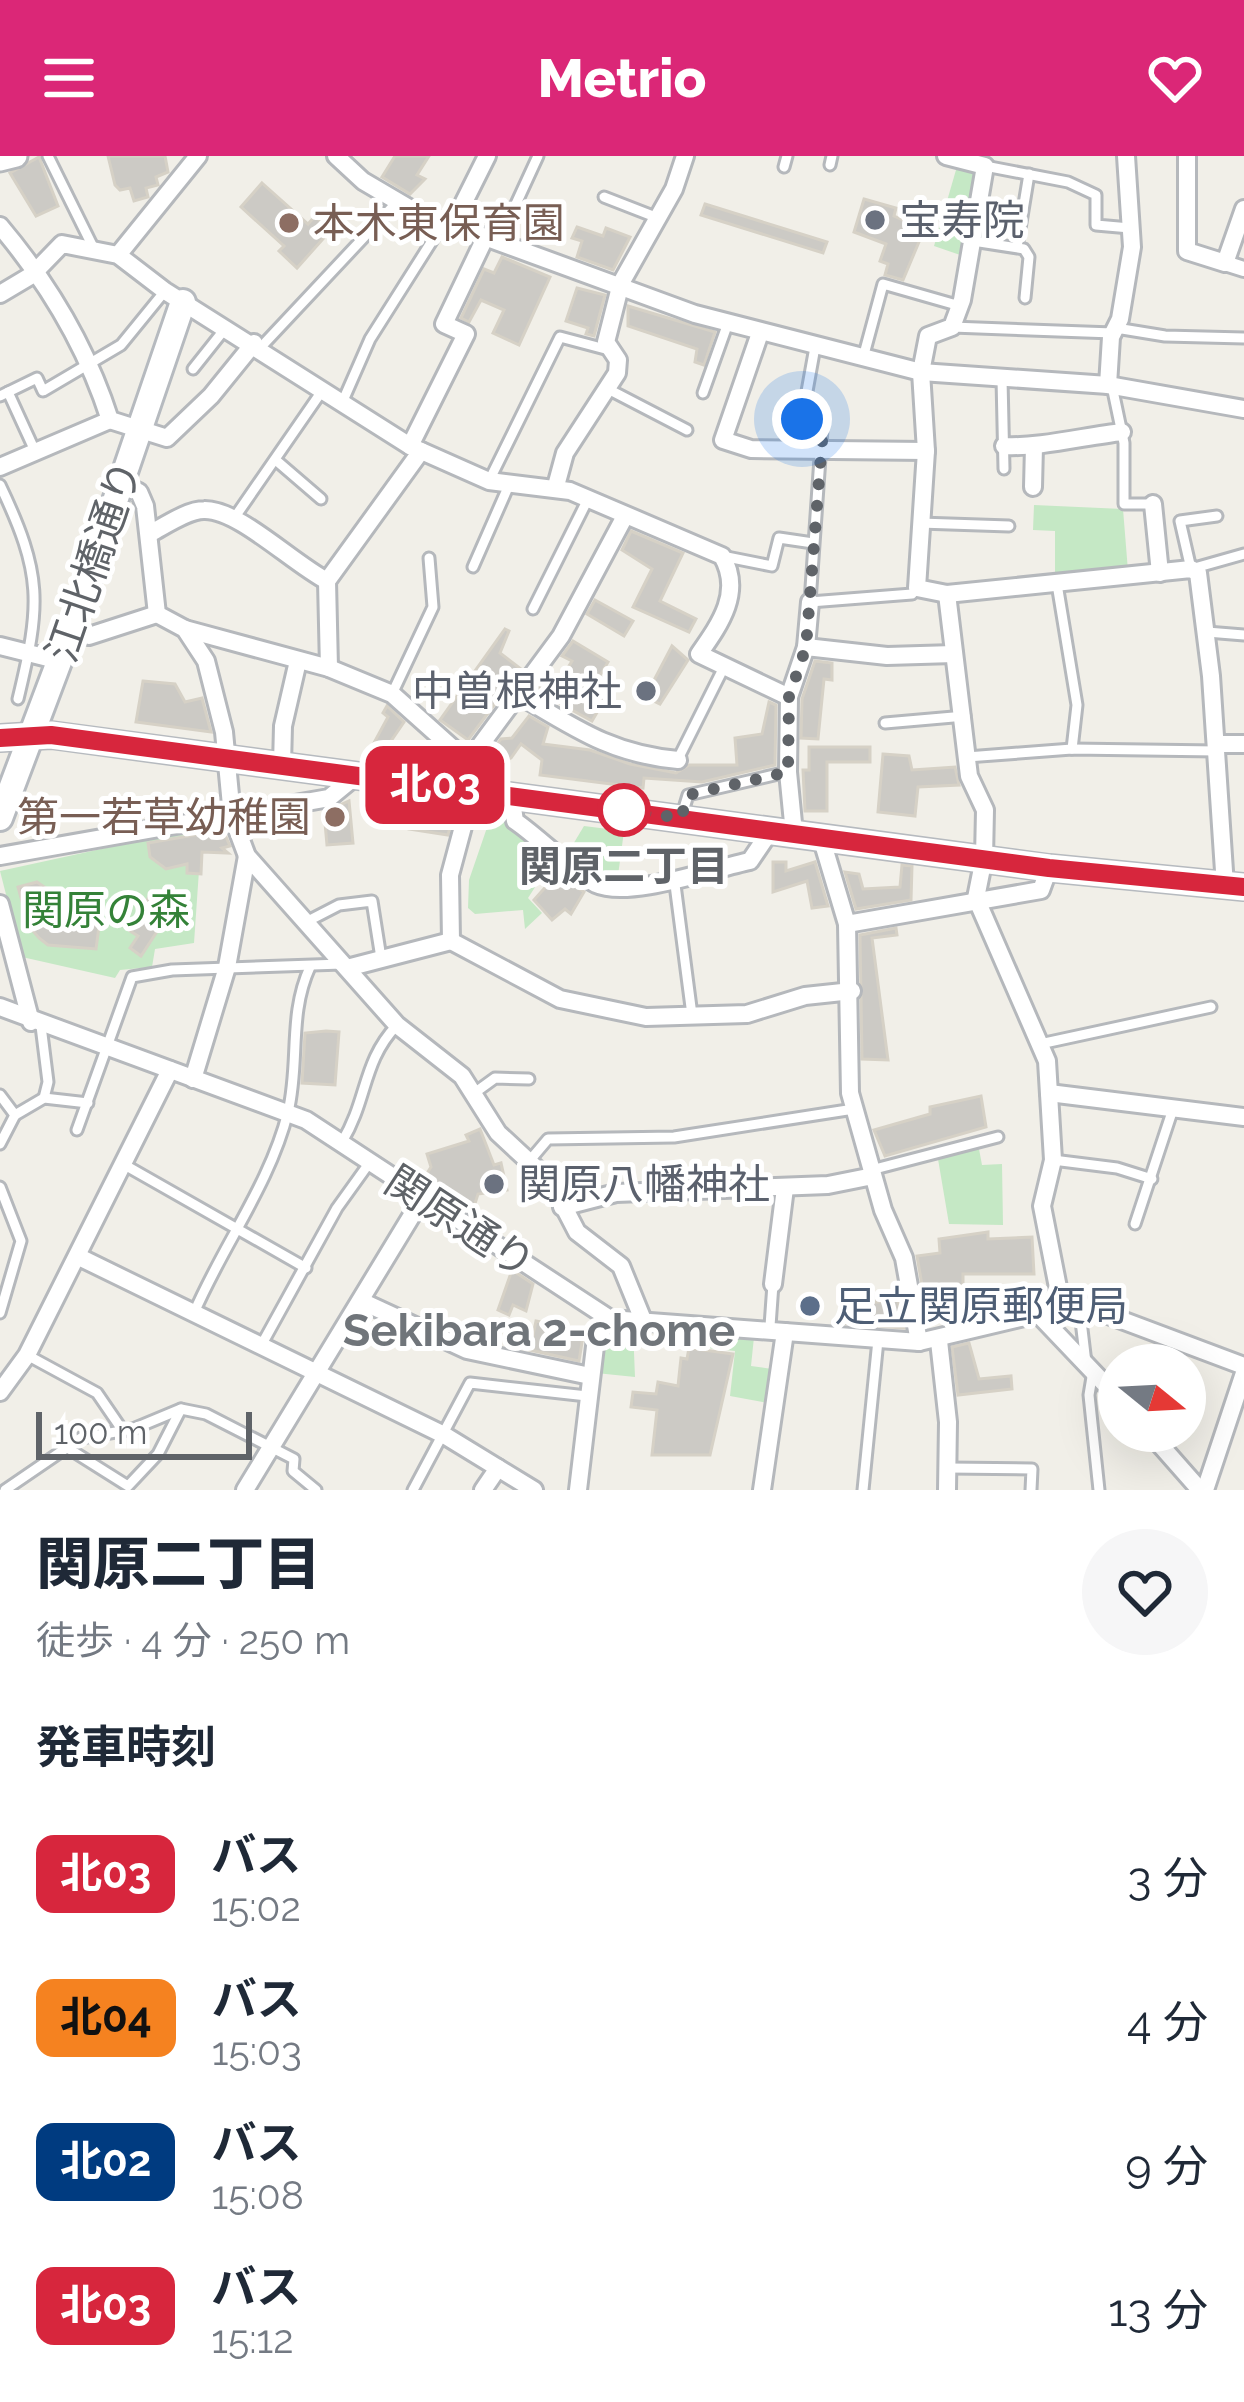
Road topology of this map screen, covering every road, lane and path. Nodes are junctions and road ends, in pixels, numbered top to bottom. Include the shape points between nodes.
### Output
1 (16, 156) edge
2 (48, 156) edge
3 (198, 156) edge
4 (336, 156) edge
5 (488, 156) edge
6 (538, 156) edge
7 (946, 156) edge
8 (1126, 156) edge
9 (1187, 156) edge
10 (678, 158) edge
11 (0, 160) edge
12 (990, 163) edge
13 (1029, 174) junction
14 (604, 197) dead end
15 (396, 203) junction
16 (1244, 208) edge
17 (658, 218) junction
18 (448, 224) junction
19 (0, 226) edge
20 (1130, 229) junction
21 (491, 240) junction
22 (973, 241) junction
23 (93, 247) junction
24 (1017, 248) junction
25 (118, 255) junction
26 (1225, 263) junction
27 (1244, 269) edge
28 (35, 270) junction
29 (620, 289) junction
30 (0, 294) edge
31 (174, 296) junction
32 (1025, 298) dead end
33 (960, 306) junction
34 (728, 323) junction
35 (226, 326) junction
36 (952, 327) junction
37 (1114, 330) junction
38 (760, 332) junction
39 (1244, 338) edge
40 (257, 345) junction
41 (814, 347) junction
42 (609, 350) junction
43 (863, 359) junction
44 (92, 363) junction
45 (193, 370) dead end
46 (921, 372) junction
47 (1002, 380) junction
48 (1110, 386) junction
49 (608, 389) junction
50 (323, 391) junction
51 (4, 394) edge
52 (704, 394) dead end
53 (342, 403) junction
54 (1244, 409) edge
55 (110, 420) junction
56 (687, 430) dead end
57 (139, 431) junction
58 (1122, 432) junction
59 (1004, 446) junction
60 (1034, 446) junction
61 (821, 447) junction
62 (415, 449) junction
63 (926, 451) junction
64 (35, 452) junction
65 (278, 462) junction
66 (0, 467) edge
67 (1004, 469) dead end
68 (489, 482) junction
69 (121, 484) junction
70 (0, 485) edge
71 (509, 485) junction
72 (556, 487) junction
73 (1033, 487) dead end
74 (321, 499) dead end
75 (588, 499) junction
76 (1153, 504) joint
77 (236, 514) junction
78 (1217, 516) dead end
79 (624, 518) junction
80 (920, 523) junction
81 (1009, 526) dead end
82 (151, 532) junction
83 (813, 543) junction
84 (1244, 554) edge
85 (722, 556) junction
86 (429, 557) dead end
87 (473, 567) dead end
88 (1191, 569) junction
89 (1160, 573) junction
90 (327, 581) junction
91 (1057, 584) junction
92 (917, 588) junction
93 (947, 594) junction
94 (810, 602) junction
95 (533, 609) dead end
96 (158, 614) junction
97 (185, 629) junction
98 (71, 630) junction
99 (1207, 632) junction
100 (1244, 635) edge
101 (0, 646) edge
102 (806, 647) junction
103 (30, 651) junction
104 (954, 654) junction
105 (60, 661) junction
106 (298, 661) junction
107 (328, 668) junction
108 (724, 668) junction
109 (392, 694) junction
110 (519, 695) junction
111 (789, 697) junction
112 (18, 699) dead end
113 (965, 716) junction
114 (885, 723) dead end
115 (34, 735) junction
116 (0, 739) edge
117 (1244, 744) edge
118 (1217, 748) junction
119 (1072, 749) junction
120 (967, 757) junction
121 (226, 758) junction
122 (678, 760) joint
123 (468, 761) junction
124 (282, 765) junction
125 (788, 772) junction
126 (356, 775) junction
127 (471, 790) junction
128 (511, 795) junction
129 (232, 816) junction
130 (0, 818) edge
131 (681, 818) junction
132 (783, 831) junction
133 (821, 837) junction
134 (0, 856) edge
135 (247, 856) junction
136 (984, 858) junction
137 (1049, 868) junction
138 (674, 877) junction
139 (1234, 886) edge
140 (976, 898) junction
141 (0, 904) edge
142 (308, 921) junction
143 (847, 924) junction
144 (452, 941) junction
145 (381, 958) junction
146 (344, 966) junction
147 (227, 967) junction
148 (310, 967) junction
149 (852, 992) junction
150 (0, 1007) edge
151 (1211, 1007) dead end
152 (692, 1015) junction
153 (36, 1024) junction
154 (397, 1024) junction
155 (1037, 1044) junction
156 (106, 1049) junction
157 (170, 1070) junction
158 (193, 1078) junction
159 (529, 1079) dead end
160 (1049, 1093) junction
161 (472, 1094) junction
162 (0, 1095) edge
163 (44, 1097) junction
164 (88, 1103) junction
165 (854, 1108) junction
166 (1174, 1109) junction
167 (288, 1112) junction
168 (15, 1115) junction
169 (1244, 1118) edge
170 (77, 1130) dead end
171 (998, 1136) dead end
172 (341, 1143) junction
173 (0, 1144) edge
174 (531, 1159) junction
175 (1053, 1160) junction
176 (370, 1162) junction
177 (123, 1164) junction
178 (872, 1173) junction
179 (1152, 1179) junction
180 (0, 1187) edge
181 (785, 1188) junction
182 (423, 1197) junction
183 (562, 1207) junction
184 (1135, 1224) dead end
185 (238, 1228) junction
186 (79, 1257) junction
187 (306, 1268) junction
188 (773, 1284) joint
189 (361, 1301) junction
190 (1070, 1306) junction
191 (0, 1313) edge
192 (194, 1313) junction
193 (1040, 1316) junction
194 (610, 1319) junction
195 (643, 1320) junction
196 (777, 1329) junction
197 (878, 1340) junction
198 (939, 1341) junction
199 (919, 1342) junction
200 (262, 1343) junction
201 (27, 1355) junction
202 (1090, 1367) junction
203 (317, 1372) junction
204 (1244, 1374) edge
205 (590, 1376) junction
206 (1098, 1376) edge
207 (0, 1392) edge
208 (586, 1396) junction
209 (181, 1409) junction
210 (122, 1431) junction
211 (444, 1435) junction
212 (275, 1445) junction
213 (66, 1447) junction
214 (1168, 1452) edge
215 (498, 1468) junction
216 (948, 1468) junction
217 (5, 1490) edge
218 (245, 1490) edge
219 (316, 1490) edge
220 (413, 1490) edge
221 (483, 1490) edge
222 (533, 1490) edge
223 (578, 1490) edge
224 (761, 1490) edge
225 (862, 1490) edge
226 (947, 1490) edge
227 (1030, 1490) edge
228 (1099, 1490) edge
229 (1203, 1490) edge

1 - 11 street
2 - 23 lane
3 - 25 street
4 - 15 street
5 - 18 street
6 - 21 lane
7 - 12 street
8 - 20 street
9 - 26 street via 1187,251
10 - 17 street
12 - 13 lane
12 - 22 street
13 - 20 lane via 1096,195 1096,225
13 - 24 lane
14 - 17 lane
15 - 18 street
15 - 40 lane
16 - 26 street
17 - 29 street
18 - 21 street
18 - 53 lane via 370,339
19 - 28 street
20 - 37 street
21 - 29 street
21 - 62 street via 444,324 466,334
22 - 24 lane
22 - 33 street
23 - 25 street
23 - 28 street via 62,244
24 - 32 lane via 1029,257
25 - 31 street
26 - 27 street
28 - 30 street
28 - 44 street
29 - 34 street
29 - 42 street
31 - 35 street
31 - 44 lane
31 - 57 main road, 江北橋通り
33 - 36 street
33 - 43 lane via 884,284
34 - 38 street
34 - 52 lane
35 - 40 street
35 - 45 lane
36 - 37 lane
36 - 46 street via 928,336
37 - 39 lane
37 - 48 street
38 - 41 street
38 - 61 street via 723,440 751,449
40 - 50 street
40 - 57 street via 167,438
41 - 43 street
41 - 61 lane via 802,419 823,429
42 - 49 street via 618,360
42 - 68 lane via 560,337
43 - 46 street
44 - 51 lane via 43,391 37,379
44 - 55 street
46 - 47 street
46 - 63 street
47 - 48 street
47 - 59 lane
48 - 54 street
48 - 58 lane
49 - 56 lane
49 - 72 street via 565,453
50 - 53 street
50 - 65 lane
51 - 64 lane
53 - 62 street
55 - 57 street
55 - 64 street
57 - 69 main road, 江北橋通り
58 - 60 street
58 - 76 lane via 1124,504
59 - 60 street
59 - 67 lane
60 - 73 street
61 - 63 street
61 - 83 lane
62 - 68 street
62 - 90 street
63 - 80 street
64 - 66 street
65 - 74 lane
65 - 77 lane
68 - 71 street
69 - 82 street via 139,492
69 - 98 main road, 江北橋通り
70 - 103 lane via 35,581
71 - 72 street
71 - 87 lane
72 - 75 street
75 - 79 street
75 - 95 lane
76 - 89 street
77 - 82 street via 200,509
77 - 90 street via 269,547
78 - 88 lane via 1180,521
79 - 85 street
79 - 110 street via 590,590
80 - 81 lane
80 - 92 street
82 - 96 street
83 - 85 lane via 779,538 772,566
83 - 94 lane
84 - 88 lane
85 - 108 street via 733,588 699,654
86 - 109 lane via 433,607
88 - 89 street
88 - 99 street via 1202,583
89 - 91 street
90 - 107 street
91 - 93 street
91 - 119 lane via 1077,705
92 - 93 street
92 - 94 lane
93 - 104 street
94 - 102 street
96 - 97 street
96 - 98 street via 89,636
97 - 106 street
97 - 121 street via 206,661
98 - 105 main road, 江北橋通り
99 - 100 lane
99 - 118 street
101 - 103 street
102 - 104 street
102 - 111 street
103 - 105 street
103 - 112 lane
104 - 113 street
105 - 115 main road, 江北橋通り
106 - 107 street
106 - 124 street
107 - 109 street
108 - 111 street
108 - 122 lane
109 - 123 street
110 - 122 street via 604,745
110 - 123 street
111 - 125 street
113 - 114 lane
113 - 120 street
115 - 116 main road
115 - 121 main road
115 - 130 main road, 江北橋通り
117 - 118 street
118 - 119 lane
118 - 139 street
119 - 120 lane
120 - 136 street via 985,810
121 - 124 main road
121 - 129 street
123 - 127 street
124 - 126 main road
125 - 131 lane via 688,795
125 - 132 street
126 - 127 main road
126 - 129 street via 329,798
127 - 128 main road
127 - 144 street via 450,875
128 - 131 main road
128 - 138 street via 515,821 591,881 618,892
129 - 134 street
129 - 135 street
131 - 132 main road
132 - 133 main road
132 - 138 street via 757,858
133 - 136 main road
133 - 143 street
135 - 142 street
135 - 147 street
136 - 137 main road
136 - 140 street
137 - 139 main road
137 - 140 street via 1042,890
138 - 152 lane
140 - 143 street
140 - 155 street
141 - 153 street
142 - 145 lane via 339,905 372,902
142 - 146 street
143 - 149 street
144 - 145 street
144 - 152 street via 560,999 646,1017
145 - 146 street
146 - 148 lane
146 - 154 street
147 - 148 lane
147 - 156 lane via 132,977
147 - 158 street
148 - 167 lane via 294,1009
149 - 152 street via 805,995 748,1014
149 - 165 street
150 - 153 street, 関原通り
151 - 155 lane
153 - 156 street, 関原通り
153 - 163 lane
154 - 161 street via 446,1060
154 - 172 lane via 376,1046
155 - 160 street
156 - 157 street, 関原通り
156 - 164 lane
157 - 158 street, 関原通り
157 - 177 street
158 - 167 street, 関原通り
159 - 161 lane via 495,1078
160 - 166 street
160 - 175 street
161 - 174 street via 498,1133
162 - 168 lane
163 - 164 lane
163 - 168 lane
164 - 170 lane
165 - 174 lane via 674,1137 548,1139
165 - 178 street
166 - 169 street
166 - 179 lane
167 - 172 street, 関原通り
167 - 185 lane via 267,1176
168 - 173 lane
171 - 178 lane
172 - 176 street, 関原通り
174 - 183 street
175 - 179 lane
175 - 190 street via 1042,1206
176 - 182 street, 関原通り
176 - 187 lane
177 - 185 lane
177 - 186 street
178 - 181 street
178 - 199 street via 904,1258
179 - 184 lane
180 - 191 lane via 21,1241
181 - 183 street via 616,1193
181 - 188 street
182 - 189 street
182 - 194 street, 関原通り
183 - 195 street via 577,1232 621,1266
185 - 187 lane
185 - 192 lane
186 - 192 street
186 - 201 street
187 - 200 lane
188 - 196 lane
189 - 203 street
189 - 205 street via 467,1350
190 - 193 street
190 - 202 lane
190 - 204 street
192 - 200 street
193 - 198 street
193 - 202 street
194 - 195 street
194 - 205 street via 596,1338
195 - 196 street
196 - 197 street
196 - 224 street
197 - 199 street
197 - 225 lane
198 - 199 street
198 - 216 street
200 - 203 street
201 - 207 street
201 - 210 lane via 97,1393
202 - 206 street
202 - 228 lane
203 - 211 street
203 - 212 street
204 - 229 street
205 - 208 street
208 - 211 lane via 470,1383
208 - 223 street
209 - 210 lane
209 - 212 lane
209 - 213 lane via 158,1454 128,1486
210 - 213 lane
211 - 215 street
211 - 220 lane
212 - 218 street
212 - 219 lane
213 - 217 lane
214 - 229 street
215 - 221 street
215 - 222 street
216 - 226 street
216 - 227 lane via 1032,1469

